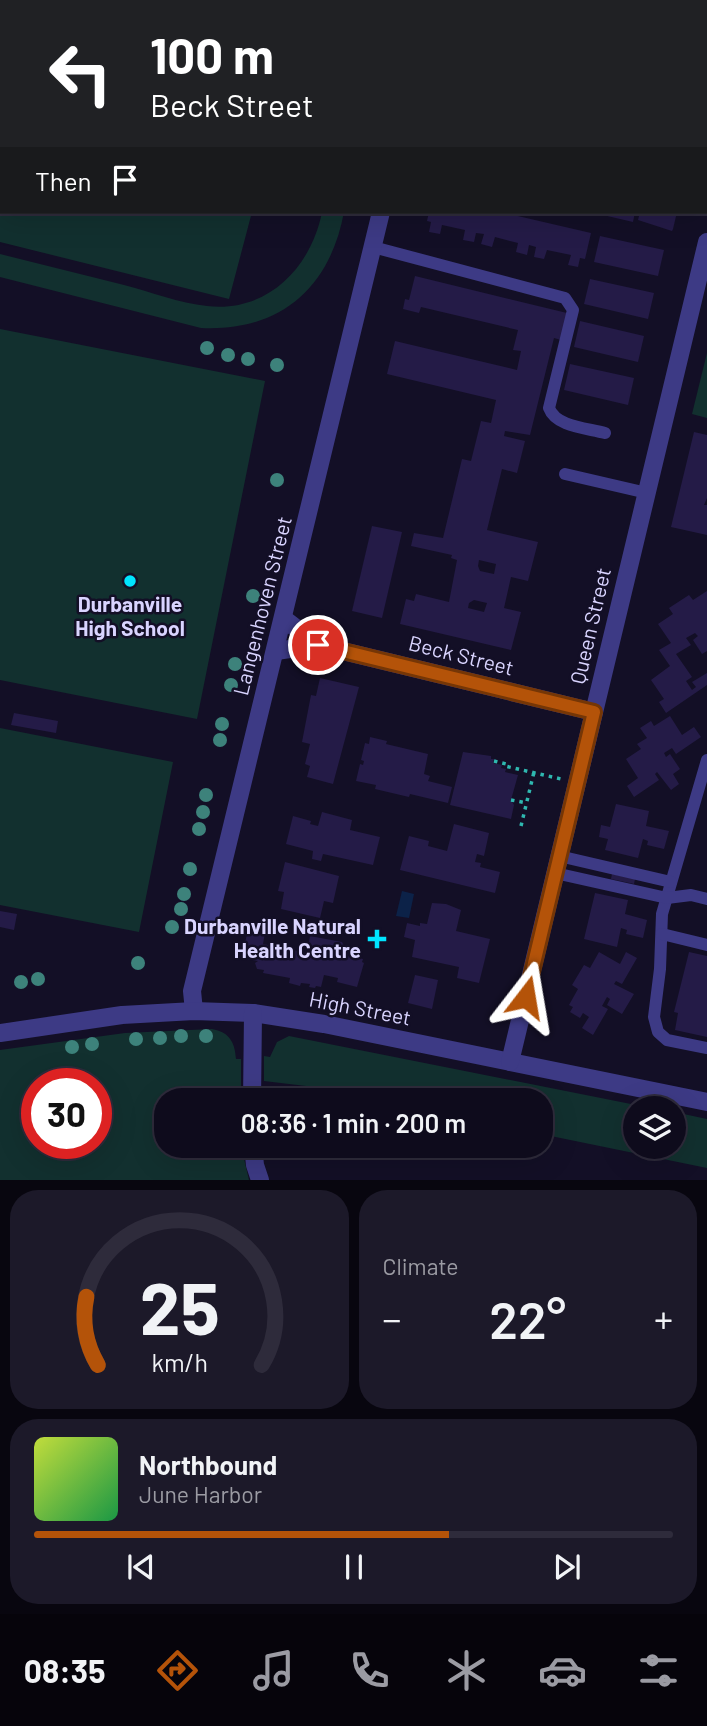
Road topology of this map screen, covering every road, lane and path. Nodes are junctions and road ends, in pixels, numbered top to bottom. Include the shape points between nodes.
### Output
1 (381, 214) edge
2 (707, 242) edge
3 (373, 247) junction
4 (605, 433) dead end
5 (565, 474) dead end
6 (647, 493) junction
7 (284, 619) junction
8 (318, 645) junction
9 (276, 651) junction
10 (594, 712) junction
11 (707, 760) edge
12 (494, 761) dead end
13 (534, 772) junction
14 (563, 779) dead end
15 (511, 800) dead end
16 (527, 803) junction
17 (522, 825) dead end
18 (557, 865) junction
19 (671, 882) junction
20 (667, 898) junction
21 (707, 899) edge
22 (662, 934) junction
23 (707, 945) edge
24 (194, 1011) junction
25 (253, 1013) junction
26 (0, 1033) edge
27 (707, 1048) edge
28 (510, 1062) junction
29 (253, 1088) edge
30 (707, 1102) edge
31 (254, 1158) edge
32 (260, 1180) edge

1 - 3 street, Langenhoven Street
2 - 6 street, Queen Street
3 - 4 lane via 565,298 572,310 551,412 559,421
3 - 7 street, Langenhoven Street
5 - 6 lane
6 - 10 street, Queen Street
7 - 8 street, Beck Street
7 - 9 street, Langenhoven Street
8 - 9 street, Beck Street
8 - 10 street, Beck Street
9 - 24 street, Langenhoven Street via 192,992
10 - 18 street, Queen Street
11 - 19 lane
12 - 13 path
13 - 14 path
13 - 16 path
15 - 16 path
16 - 17 path
18 - 19 lane
18 - 20 lane
18 - 28 street, Queen Street
19 - 20 lane
20 - 21 lane via 691,895
20 - 22 lane
22 - 23 lane
22 - 27 lane via 655,1025 667,1040
24 - 25 street, High Street
24 - 26 street, High Street via 122,1015
25 - 28 street, High Street
25 - 29 street
28 - 30 street, High Street
31 - 32 street

